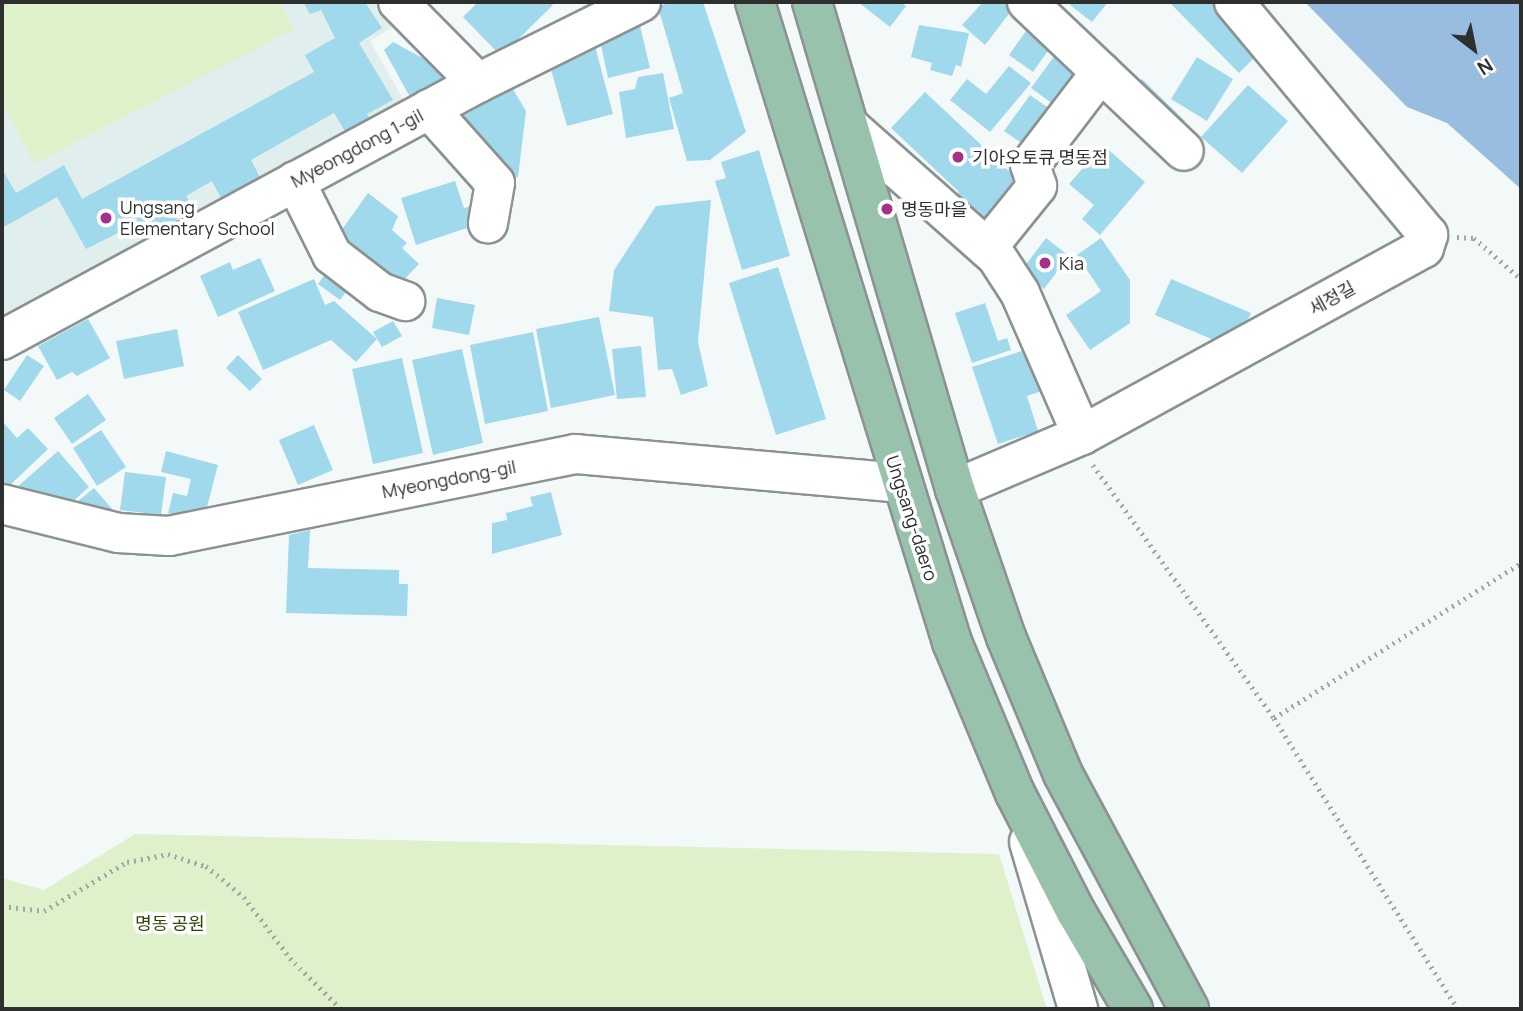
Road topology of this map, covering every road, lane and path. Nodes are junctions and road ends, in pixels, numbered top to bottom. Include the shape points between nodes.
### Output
1 (398, 2) edge
2 (641, 2) edge
3 (755, 2) edge
4 (813, 2) edge
5 (1027, 2) edge
6 (1234, 2) edge
7 (1101, 72) junction
8 (478, 83) junction
9 (429, 109) junction
10 (850, 127) junction
11 (1184, 152) dead end
12 (295, 181) junction
13 (488, 223) dead end
14 (1428, 235) junction
15 (987, 248) junction
16 (1521, 279) edge
17 (405, 301) dead end
18 (2, 340) edge
19 (1079, 437) junction
20 (901, 483) junction
21 (955, 489) junction
22 (2, 504) edge
23 (1521, 563) edge
24 (1274, 718) junction
25 (1015, 793) junction
26 (2, 906) edge
27 (341, 1009) edge
28 (1078, 1009) edge
29 (1133, 1009) edge
30 (1189, 1009) edge
31 (1458, 1009) edge

1 - 8 street
2 - 8 street, Myeongdong 1-gil
3 - 20 main road, Ungsang-daero
4 - 10 main road
5 - 7 street
6 - 14 street
7 - 11 street
7 - 15 street via 1030,165 1037,186
8 - 9 street, Myeongdong 1-gil
9 - 12 street, Myeongdong 1-gil
9 - 13 street via 495,183
10 - 15 street
10 - 21 main road
12 - 17 street via 332,255 380,292
12 - 18 street, Myeongdong 1-gil
14 - 16 path via 1474,238
14 - 19 street, 세정길 via 1424,248
15 - 19 street via 1020,293
19 - 21 street, 세정길
19 - 24 path
20 - 22 street, Myeongdong-gil via 576,454 169,536 118,533
20 - 25 main road, Ungsang-daero via 952,642
21 - 30 main road via 1006,638 1063,774
23 - 24 path
24 - 31 path
25 - 28 street
25 - 29 main road, Ungsang-daero via 1076,912
26 - 27 path via 44,911 127,862 168,854 206,866 244,897 290,958

